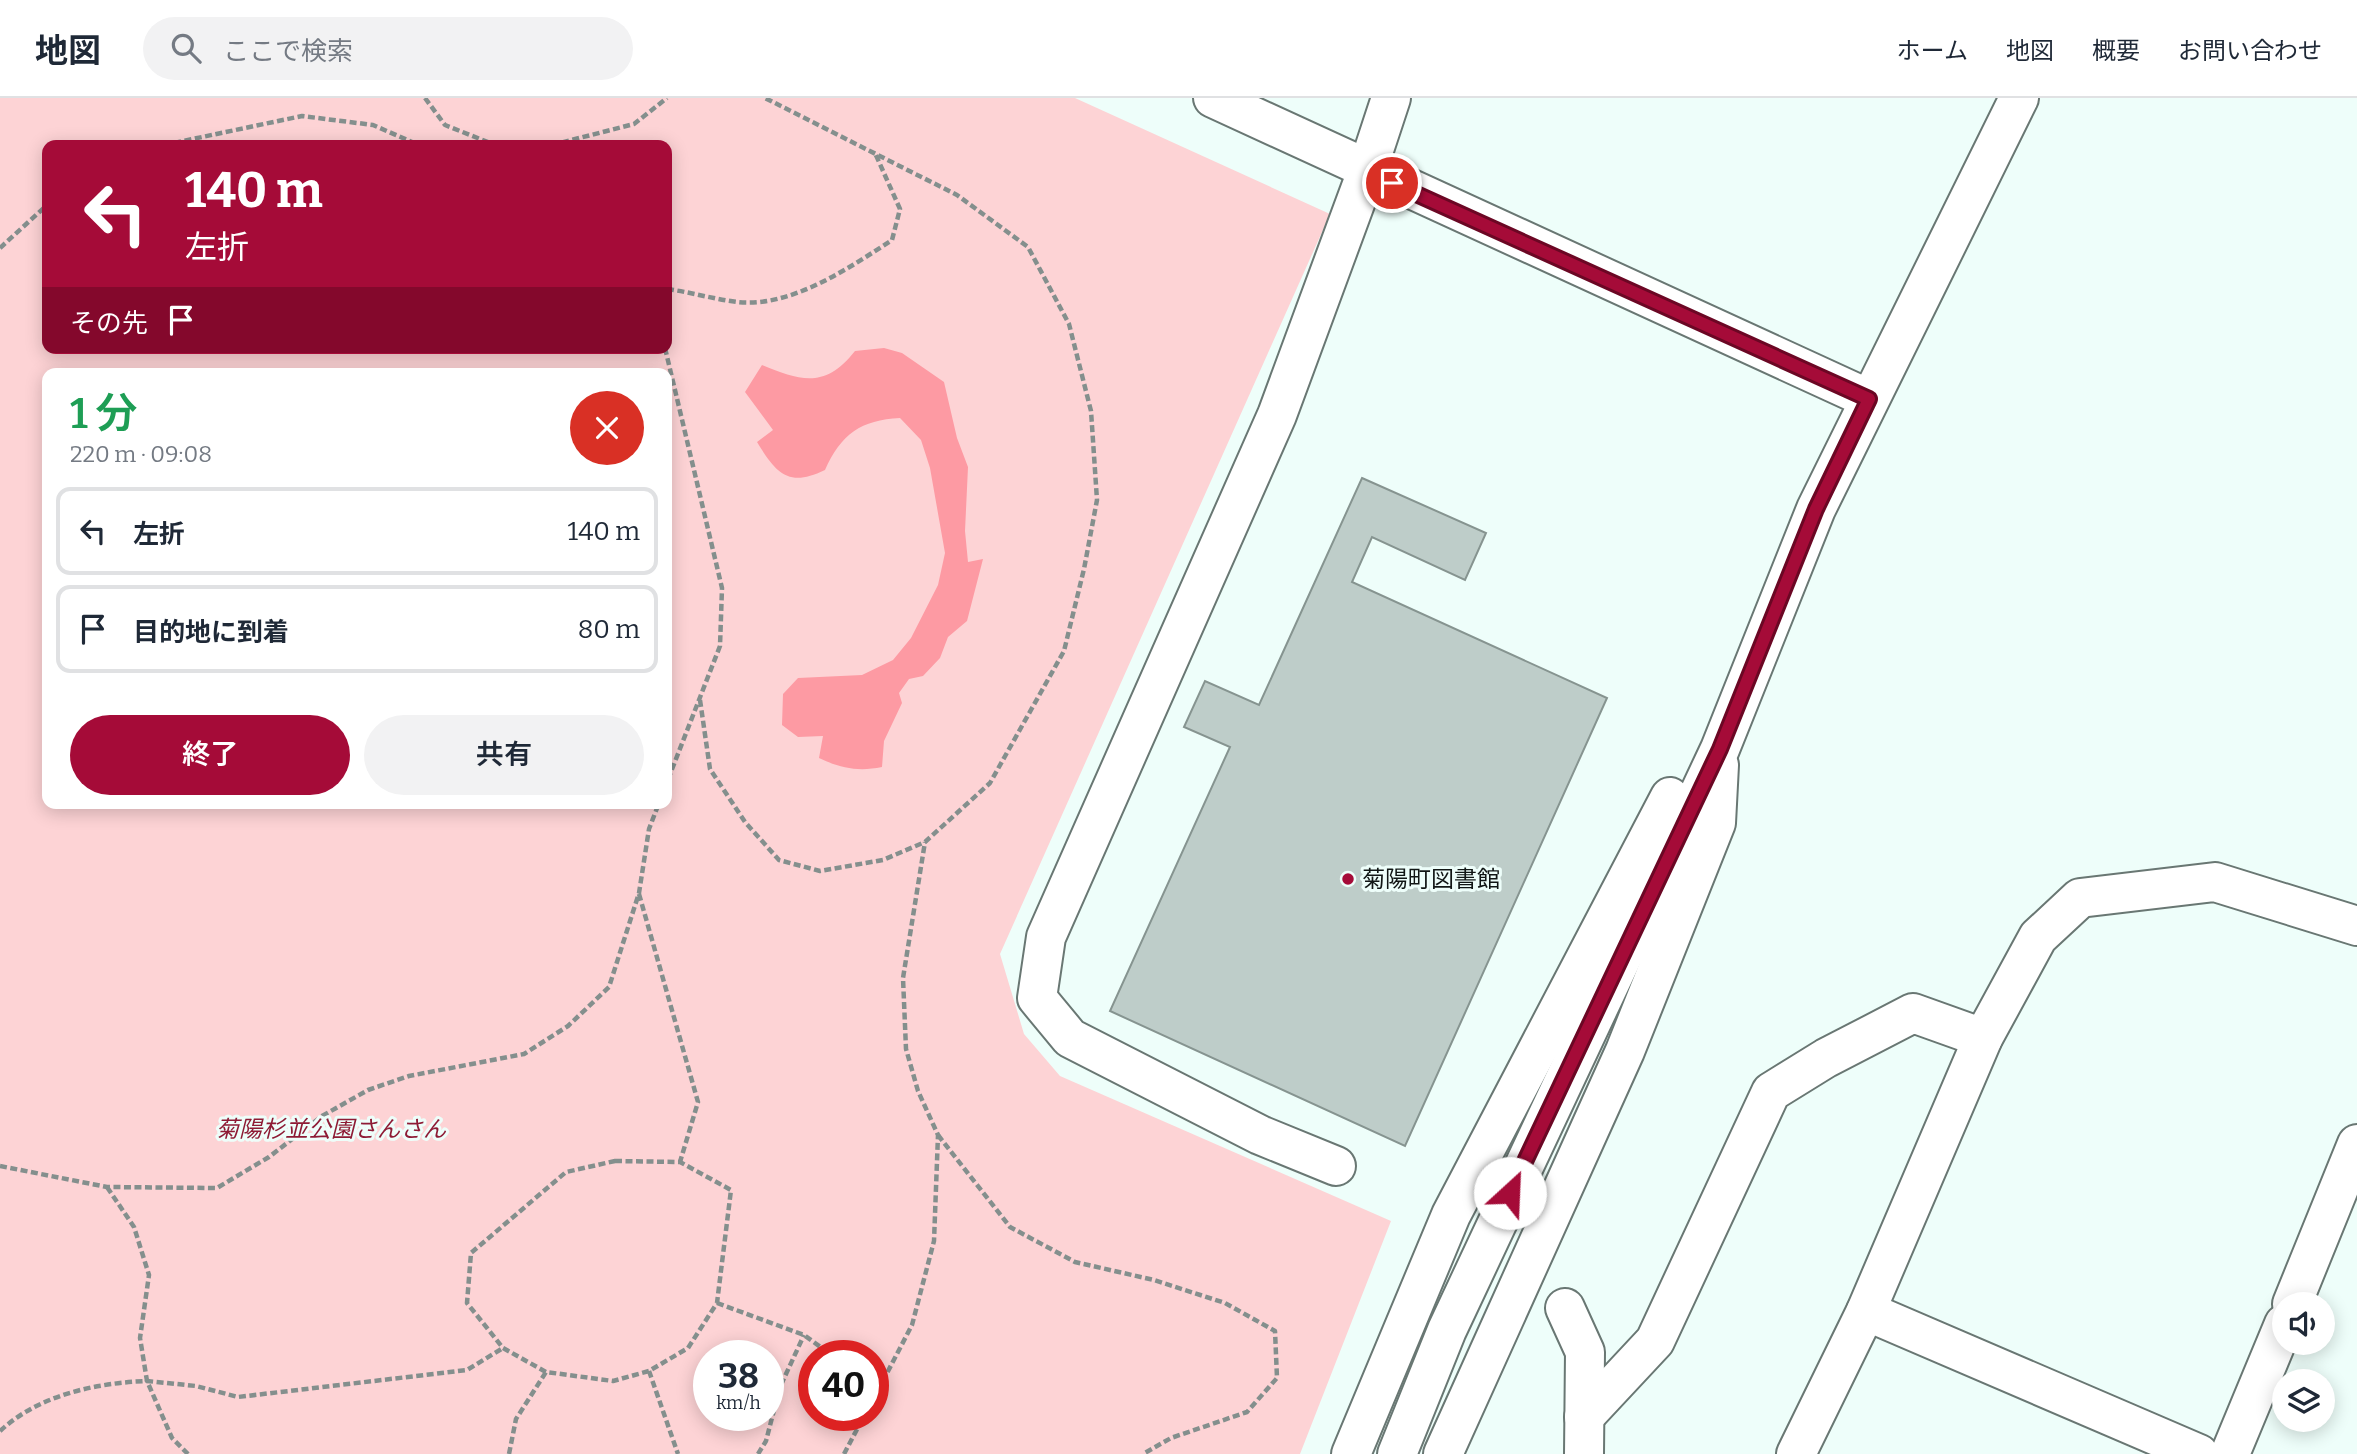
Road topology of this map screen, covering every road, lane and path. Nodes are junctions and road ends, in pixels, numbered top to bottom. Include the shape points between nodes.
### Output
1 (425, 98) edge
2 (667, 98) edge
3 (765, 98) edge
4 (1213, 98) edge
5 (1391, 98) edge
6 (2019, 98) edge
7 (188, 140) edge
8 (408, 140) edge
9 (482, 140) edge
10 (572, 140) edge
11 (875, 152) junction
12 (1367, 171) junction
13 (42, 210) edge
14 (0, 248) edge
15 (672, 290) edge
16 (672, 377) edge
17 (1869, 399) junction
18 (700, 700) junction
19 (1720, 749) junction
20 (672, 770) edge
21 (657, 809) edge
22 (925, 842) junction
23 (639, 893) junction
24 (2357, 926) edge
25 (1983, 1038) junction
26 (938, 1135) junction
27 (2357, 1144) edge
28 (680, 1162) junction
29 (0, 1166) edge
30 (1336, 1166) dead end
31 (107, 1187) junction
32 (2297, 1292) edge
33 (717, 1303) junction
34 (1565, 1308) dead end
35 (1866, 1311) junction
36 (804, 1335) junction
37 (811, 1340) edge
38 (503, 1348) junction
39 (2272, 1353) edge
40 (649, 1371) junction
41 (546, 1372) junction
42 (889, 1373) edge
43 (147, 1381) junction
44 (0, 1430) edge
45 (856, 1431) edge
46 (1584, 1436) edge
47 (188, 1454) edge
48 (509, 1454) edge
49 (678, 1454) edge
50 (758, 1454) edge
51 (844, 1454) edge
52 (1143, 1454) edge
53 (1351, 1454) edge
54 (1396, 1454) edge
55 (1443, 1454) edge
56 (1796, 1454) edge
57 (2199, 1454) edge
58 (2231, 1454) edge

1 - 9 path via 445,125
2 - 10 path via 634,124
3 - 11 path
4 - 12 street
5 - 12 street
6 - 17 street
7 - 8 path via 302,116 373,125
11 - 15 path via 900,209 892,240 850,267 785,297 740,303
11 - 22 path via 957,195 1028,247 1069,324 1092,424 1097,500 1064,651 990,783
12 - 17 street
12 - 30 street via 1277,415 1046,937 1037,998 1070,1038 1261,1135
13 - 14 path
16 - 18 path via 722,588 720,646
17 - 19 street via 1816,509
18 - 20 path
18 - 22 path via 710,769 779,860 820,871 883,860
19 - 53 street via 1668,799 1636,860 1451,1215
19 - 54 street via 1447,1329
19 - 55 street via 1716,823 1625,1051
21 - 23 path
22 - 26 path via 903,978 906,1049
23 - 28 path via 698,1102
23 - 31 path via 609,987 568,1026 524,1054 410,1076 368,1090 217,1188
24 - 25 street via 2215,882 2080,898 2038,937
25 - 35 street
25 - 46 street via 1913,1013 1771,1092 1654,1341
26 - 42 path via 934,1241 912,1325
26 - 52 path via 1010,1227 1075,1262 1154,1280 1224,1303 1275,1331 1277,1378 1247,1412 1171,1437
27 - 32 street
28 - 33 path via 731,1189
28 - 38 path via 615,1161 566,1172 471,1253 467,1303
29 - 31 path
31 - 43 path via 134,1227 149,1275 140,1338
33 - 36 path
33 - 40 path via 688,1348
34 - 46 street via 1585,1352
35 - 56 street
35 - 57 street
36 - 37 path
36 - 50 path via 780,1387 766,1441
38 - 41 path
38 - 43 path via 467,1370 238,1396
39 - 58 street
40 - 41 path via 613,1381
40 - 49 path
41 - 48 path via 516,1419
43 - 44 path via 109,1382 61,1396 16,1416
43 - 47 path via 172,1438
45 - 51 path

